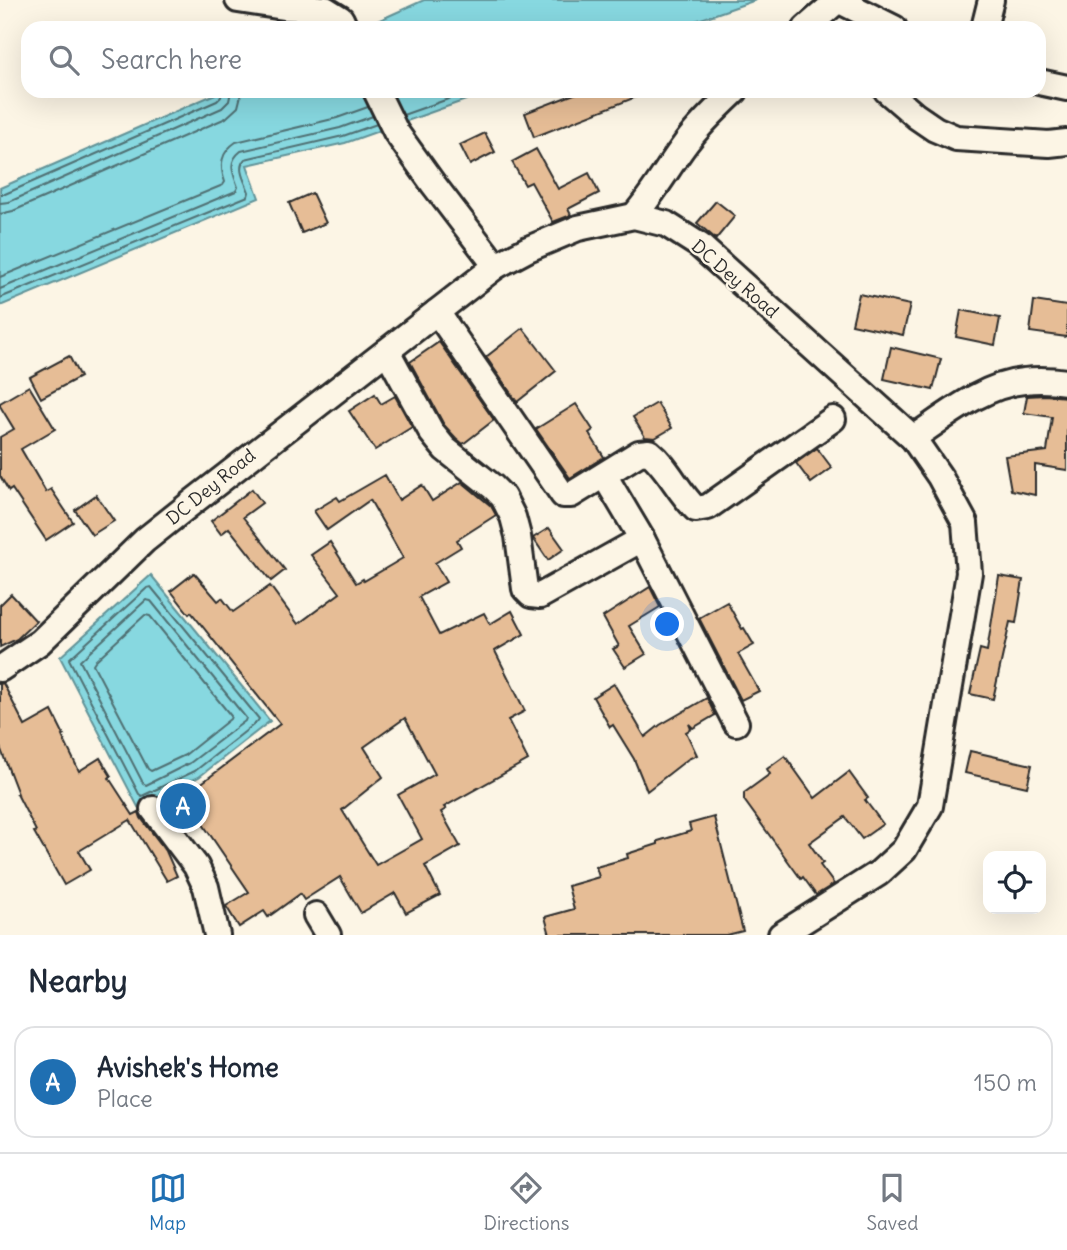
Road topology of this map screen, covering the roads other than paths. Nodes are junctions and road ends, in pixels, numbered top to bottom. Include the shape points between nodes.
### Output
1 (238, 0) edge
2 (838, 0) edge
3 (991, 0) edge
4 (340, 14) edge
5 (817, 21) edge
6 (880, 21) edge
7 (986, 21) edge
8 (1046, 84) edge
9 (1067, 88) edge
10 (379, 98) edge
11 (728, 98) edge
12 (895, 98) edge
13 (1067, 142) edge
14 (634, 216) junction
15 (496, 266) junction
16 (437, 312) junction
17 (387, 351) junction
18 (1067, 382) edge
19 (833, 419) dead end
20 (913, 438) junction
21 (604, 475) junction
22 (642, 539) junction
23 (0, 669) edge
24 (736, 723) dead end
25 (153, 809) dead end
26 (217, 935) edge
27 (781, 935) edge

1 - 4 street
2 - 5 street
2 - 6 street
3 - 7 street
8 - 9 street
10 - 15 street via 396,132
11 - 14 street via 687,142
12 - 13 street via 925,123 956,138
14 - 15 street, DC Dey Road via 578,228
14 - 20 street, DC Dey Road via 666,224 699,245
15 - 16 street, DC Dey Road
16 - 17 street, DC Dey Road
16 - 21 street via 563,495 571,495
17 - 22 street via 432,433 503,498 513,517 525,589 531,595 540,596
17 - 23 street, DC Dey Road via 145,540 40,642
18 - 20 street via 1022,381 999,387
19 - 21 street via 708,507 696,509 649,452 639,453
20 - 27 street, DC Dey Road via 965,523 969,573 930,806 904,850 879,873
21 - 22 street
22 - 24 street
25 - 26 street via 196,866

